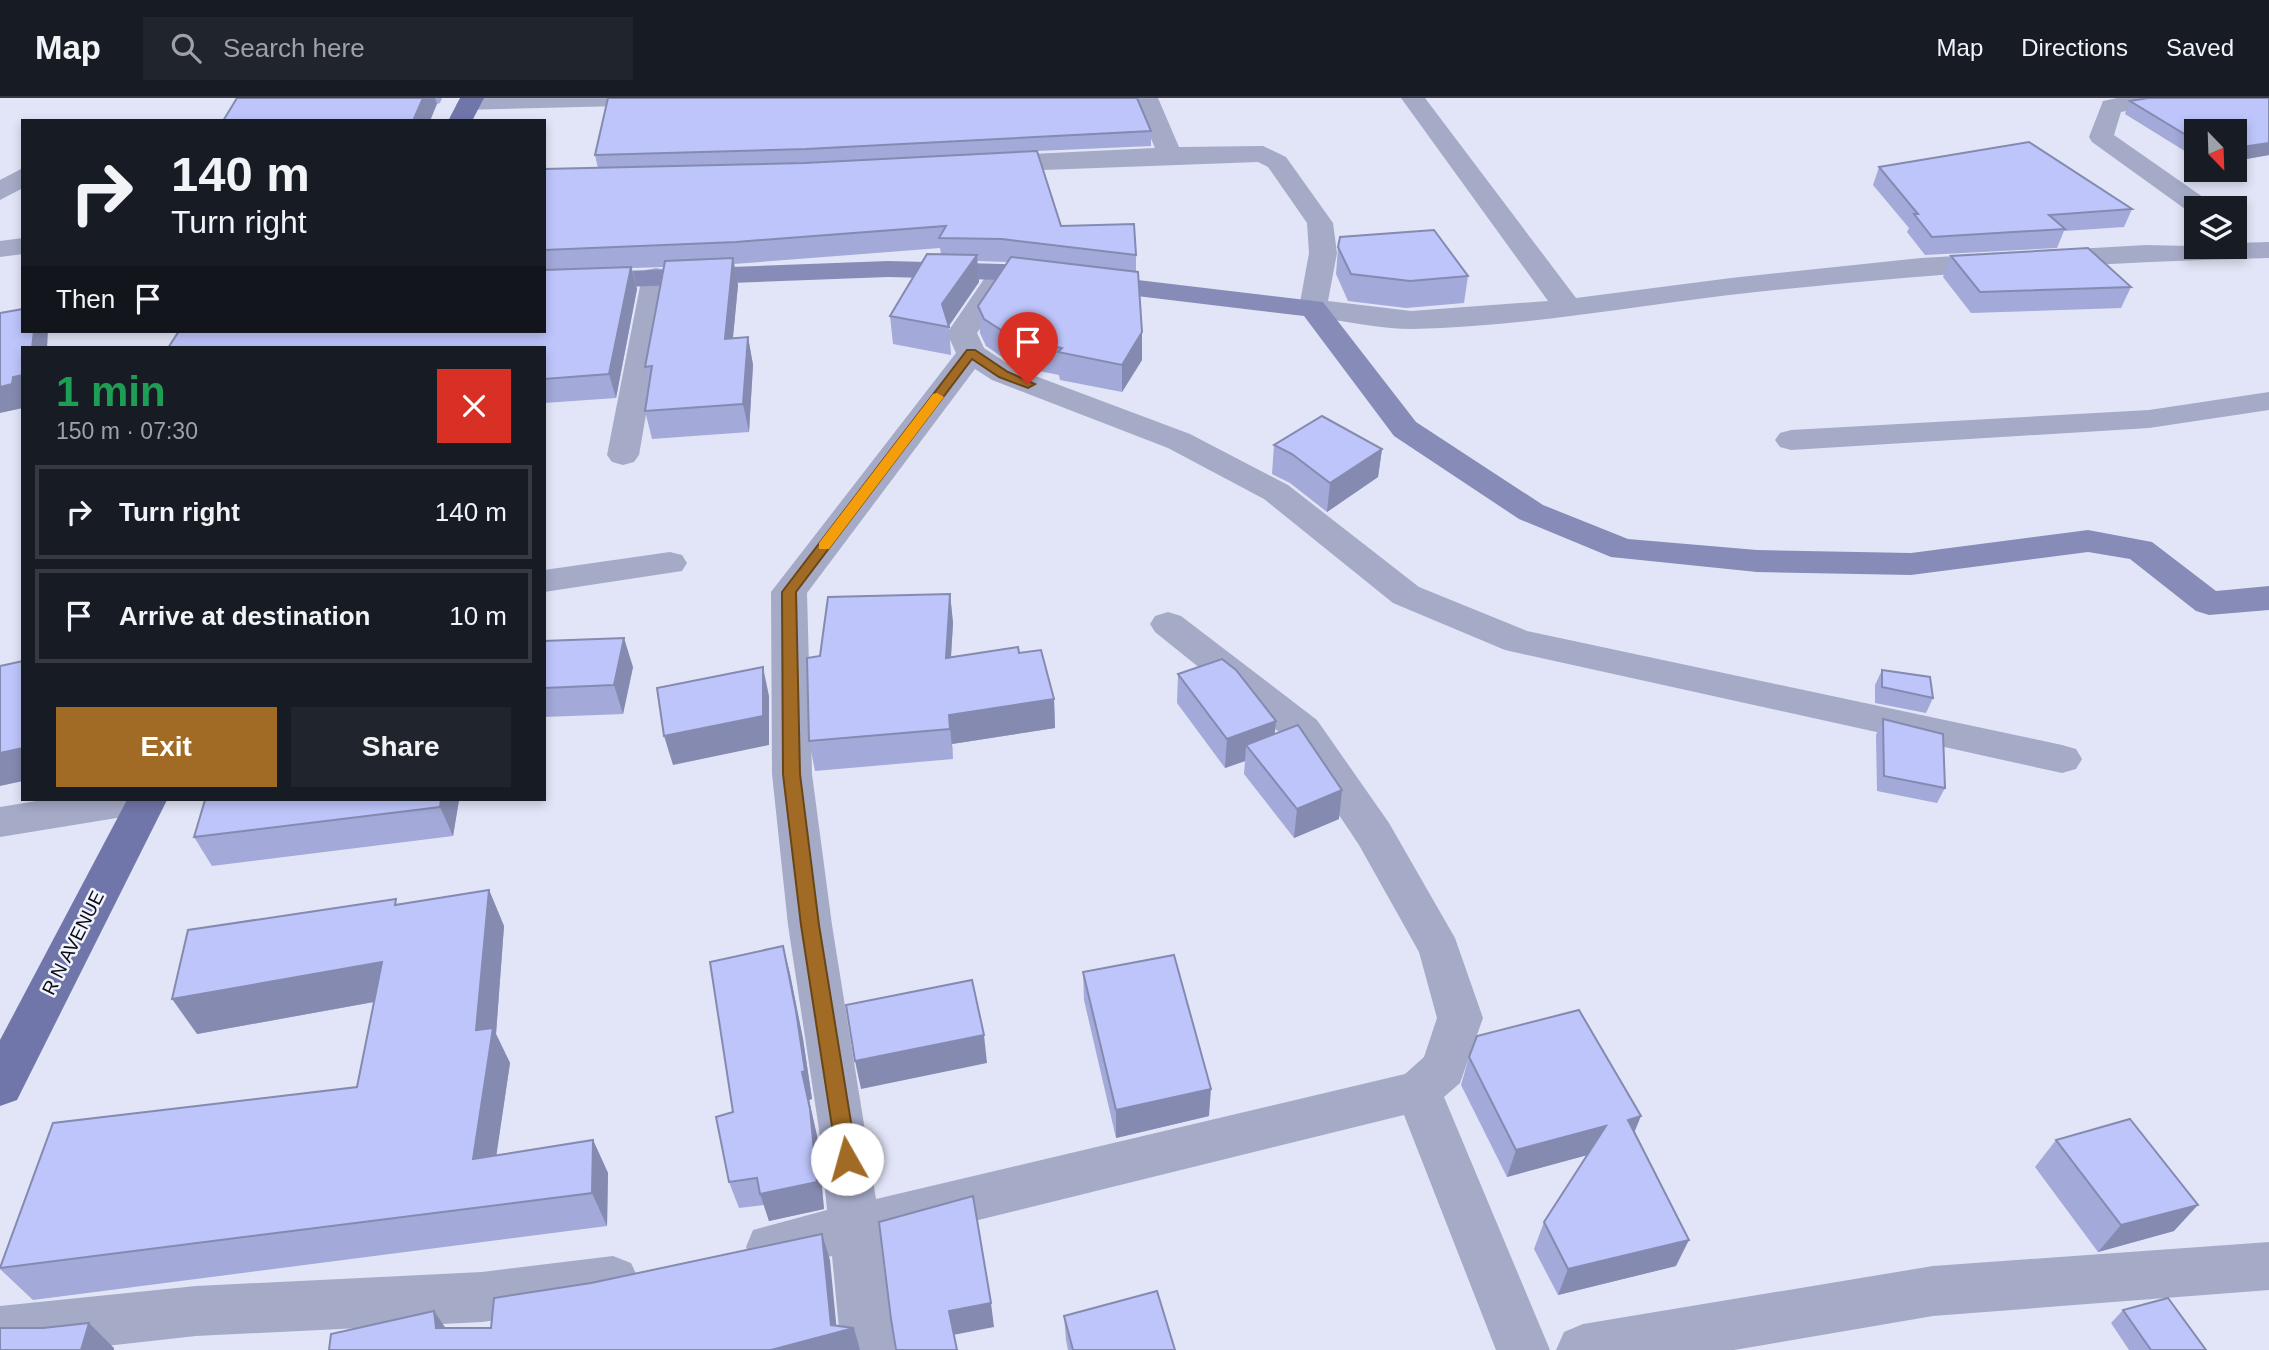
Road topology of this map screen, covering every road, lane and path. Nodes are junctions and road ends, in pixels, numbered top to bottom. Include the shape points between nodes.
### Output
1 (663, 98) edge
2 (1146, 98) edge
3 (1413, 98) edge
4 (2165, 98) edge
5 (466, 108) edge
6 (1170, 155) junction
7 (962, 166) edge
8 (21, 177) edge
9 (0, 192) edge
10 (2184, 196) edge
11 (2247, 240) edge
12 (21, 246) edge
13 (0, 249) edge
14 (2266, 253) edge
15 (1003, 272) junction
16 (656, 276) junction
17 (546, 282) edge
18 (1313, 308) junction
19 (1568, 308) junction
20 (971, 353) junction
21 (2269, 401) edge
22 (1791, 440) dead end
23 (623, 455) dead end
24 (670, 563) dead end
25 (546, 581) edge
26 (2269, 598) edge
27 (1168, 624) dead end
28 (2062, 759) dead end
29 (129, 801) edge
30 (146, 801) edge
31 (0, 822) edge
32 (0, 1086) edge
33 (1418, 1091) junction
34 (855, 1229) junction
35 (736, 1254) edge
36 (2269, 1266) edge
37 (656, 1271) edge
38 (482, 1297) junction
39 (0, 1332) edge
40 (480, 1350) edge
41 (868, 1350) edge
42 (1523, 1350) edge
43 (1583, 1350) edge

1 - 5 street
2 - 6 street
3 - 19 street
4 - 10 street via 2111,106 2101,137
6 - 7 street
6 - 18 street via 1263,153 1277,162 1320,223 1323,253
8 - 9 street
11 - 14 street
12 - 13 street
14 - 19 street via 2146,253 1922,265
15 - 16 street via 888,269
15 - 18 street
15 - 20 street via 962,333
16 - 17 street
16 - 23 street
18 - 19 street via 1412,320
18 - 26 street via 1405,429 1531,512 1623,550 1757,561 1911,564 2088,541 2140,550 2209,603
20 - 28 street via 1003,374 1179,441 1276,492 1406,596 1518,641
20 - 34 street via 789,592 792,774
21 - 22 street via 2149,419
24 - 25 street
27 - 33 street via 1303,730 1374,834 1440,950 1460,1018 1444,1069
29 - 31 street
30 - 32 main road, R N AVENUE
33 - 34 street via 1022,1184
33 - 42 street
34 - 35 street
34 - 41 street
36 - 43 street via 1933,1291
37 - 38 street
38 - 39 street via 196,1311
38 - 40 street

